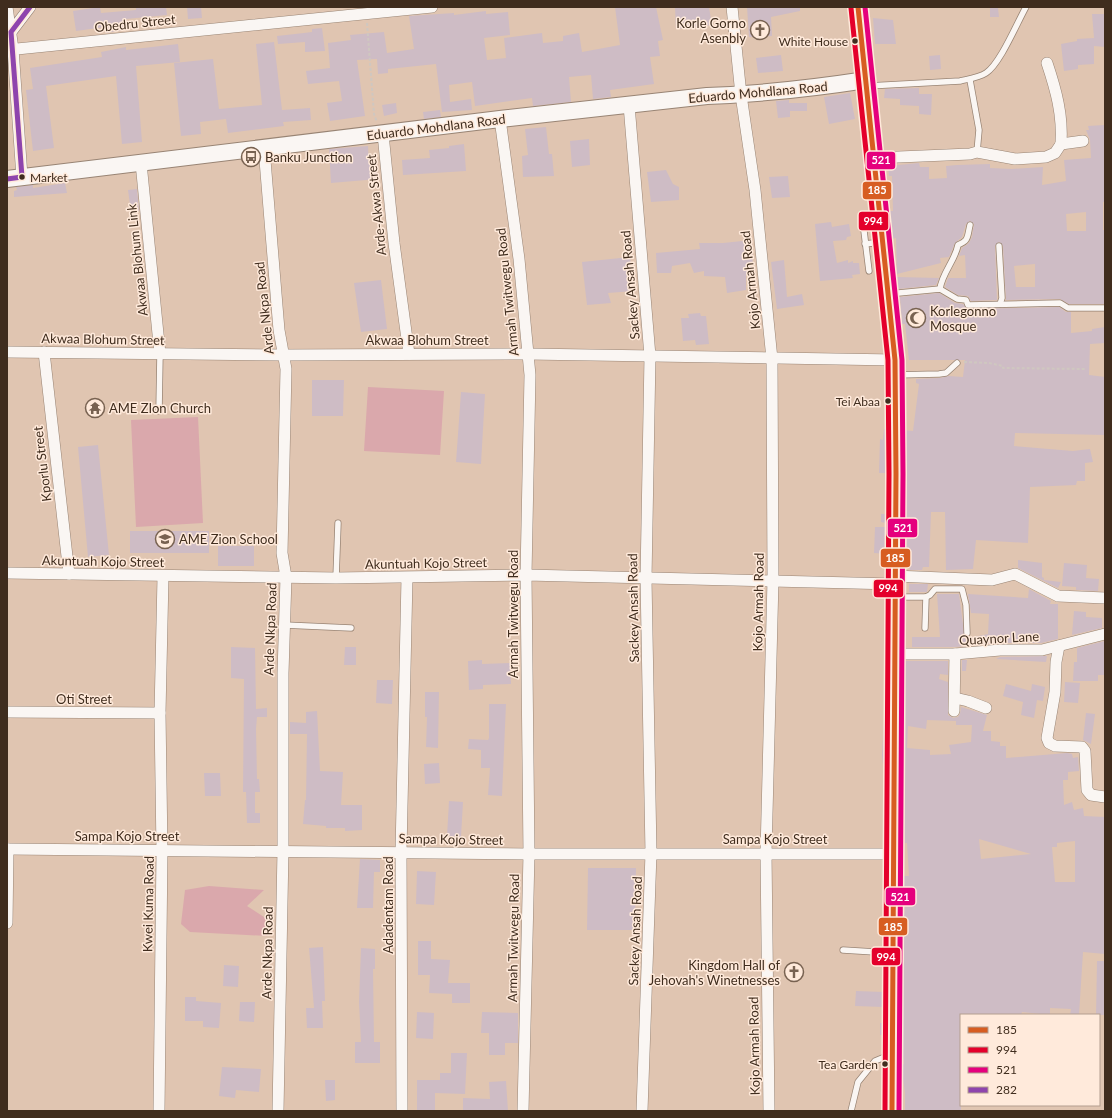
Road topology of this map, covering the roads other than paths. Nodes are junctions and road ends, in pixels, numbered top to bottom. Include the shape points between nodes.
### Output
1 (30, 7) edge
2 (432, 7) edge
3 (732, 7) edge
4 (858, 7) edge
5 (1026, 7) edge
6 (7, 8) edge
7 (365, 10) edge
8 (11, 32) junction
9 (10, 49) edge
10 (1048, 63) dead end
11 (970, 80) junction
12 (867, 83) junction
13 (741, 95) junction
14 (629, 105) junction
15 (500, 119) junction
16 (383, 134) junction
17 (1083, 142) dead end
18 (1062, 144) junction
19 (264, 148) junction
20 (976, 152) junction
21 (875, 158) junction
22 (142, 163) junction
23 (14, 178) edge
24 (970, 225) dead end
25 (864, 231) dead end
26 (883, 241) junction
27 (865, 244) junction
28 (999, 246) dead end
29 (869, 272) dead end
30 (940, 289) junction
31 (888, 294) junction
32 (1000, 304) junction
33 (1105, 308) edge
34 (7, 352) edge
35 (44, 352) junction
36 (160, 354) junction
37 (409, 354) junction
38 (528, 354) junction
39 (283, 355) junction
40 (650, 356) junction
41 (772, 358) junction
42 (895, 360) junction
43 (957, 363) road end
44 (895, 375) junction
45 (159, 411) dead end
46 (338, 523) dead end
47 (7, 573) edge
48 (69, 574) junction
49 (526, 575) junction
50 (163, 577) junction
51 (286, 577) junction
52 (336, 578) junction
53 (407, 578) junction
54 (646, 579) junction
55 (773, 580) junction
56 (894, 586) junction
57 (926, 597) junction
58 (1105, 598) edge
59 (284, 625) junction
60 (352, 628) dead end
61 (925, 628) dead end
62 (967, 633) dead end
63 (1105, 634) edge
64 (1059, 646) junction
65 (894, 654) junction
66 (955, 654) junction
67 (955, 698) junction
68 (986, 708) dead end
69 (954, 711) dead end
70 (7, 712) edge
71 (160, 713) junction
72 (1105, 797) edge
73 (8, 849) edge
74 (162, 850) junction
75 (283, 850) junction
76 (401, 852) junction
77 (651, 853) junction
78 (766, 853) junction
79 (529, 854) junction
80 (894, 854) junction
81 (7, 923) edge
82 (843, 950) dead end
83 (894, 953) junction
84 (893, 1054) junction
85 (159, 1111) edge
86 (278, 1111) edge
87 (402, 1111) edge
88 (523, 1111) edge
89 (642, 1111) edge
90 (769, 1111) edge
91 (851, 1111) edge
92 (892, 1111) edge

1 - 8 street
2 - 7 street, Obedru Street
3 - 13 street, Kojo Armah Road
4 - 12 main road
5 - 11 lane via 995,65 986,73
6 - 8 street
7 - 9 street, Obedru Street
8 - 9 street
9 - 23 street
10 - 18 street via 1059,102
11 - 12 lane
11 - 20 lane via 979,130
12 - 13 main road, Eduardo Mohdlana Road
12 - 21 street
13 - 14 main road, Eduardo Mohdlana Road via 707,96
13 - 41 street, Kojo Armah Road via 755,190
14 - 15 main road, Eduardo Mohdlana Road
14 - 40 street, Sackey Ansah Road
15 - 16 main road, Eduardo Mohdlana Road
15 - 38 street, Armah Twitwegu Road via 519,259
16 - 19 main road, Eduardo Mohdlana Road
16 - 37 street, Arde-Akwa Street
17 - 18 street
18 - 20 street via 1055,153 1046,157 1015,159
19 - 22 main road, Eduardo Mohdlana Road
19 - 39 street, Arde Nkpa Road via 276,301
20 - 21 street
21 - 26 street
22 - 23 main road, Eduardo Mohdlana Road
22 - 36 street, Akwaa Blohum Link
24 - 30 lane via 967,239 958,245 947,272 941,279
25 - 27 lane
26 - 27 lane
26 - 31 street
27 - 29 lane
28 - 32 lane via 1002,298
30 - 31 lane
30 - 32 lane via 966,300 968,305
31 - 42 street
32 - 33 lane via 1060,303 1068,308
34 - 35 street, Akwaa Blohum Street
35 - 36 street, Akwaa Blohum Street
35 - 48 street, Kporlu Street
36 - 39 street, Akwaa Blohum Street
36 - 45 lane
37 - 38 street, Akwaa Blohum Street
37 - 39 street, Akwaa Blohum Street
38 - 40 street, Akwaa Blohum Street
38 - 49 street, Armah Twitwegu Road via 531,409
39 - 51 street, Arde Nkpa Road via 286,387 282,553
40 - 41 street, Akwaa Blohum Street
40 - 54 street, Sackey Ansah Road
41 - 42 street, Akwaa Blohum Street
41 - 55 street, Kojo Armah Road
42 - 44 street
43 - 44 lane via 946,373
44 - 56 street
46 - 52 lane
47 - 48 street, Akuntuah Kojo Street
48 - 50 street, Akuntuah Kojo Street
49 - 53 street, Akuntuah Kojo Street
49 - 54 street, Akuntuah Kojo Street
49 - 79 street, Armah Twitwegu Road
50 - 51 street, Akuntuah Kojo Street
50 - 71 street, Kwei Kuma Road
51 - 52 street, Akuntuah Kojo Street
51 - 59 street, Arde Nkpa Road
52 - 53 street, Akuntuah Kojo Street
53 - 76 street, Adadentam Road
54 - 55 street, Akuntuah Kojo Street
54 - 77 street, Sackey Ansah Road
55 - 56 street, Akuntuah Kojo Street
55 - 78 street, Kojo Armah Road
56 - 57 lane
56 - 58 street, Akuntuah Kojo Street via 992,580 1015,574 1058,596
56 - 65 street
57 - 61 lane
57 - 62 lane via 935,589 962,589 966,605
59 - 60 lane
59 - 75 street, Arde Nkpa Road
63 - 64 street, Quaynor Lane
64 - 66 street, Quaynor Lane via 1042,650
64 - 72 street via 1047,738 1049,743 1055,746 1082,747 1085,751 1087,790 1091,795
65 - 66 street, Quaynor Lane
65 - 80 street
66 - 67 street
67 - 68 street
67 - 69 street
70 - 71 street, Oti Street
71 - 74 street, Kwei Kuma Road
73 - 74 street, Sampa Kojo Street
73 - 81 street
74 - 75 street, Sampa Kojo Street
74 - 85 street, Kwei Kuma Road
75 - 76 street, Sampa Kojo Street
75 - 86 street, Arde Nkpa Road
76 - 79 street, Sampa Kojo Street
76 - 87 street, Adadentam Road
77 - 78 street, Sampa Kojo Street
77 - 79 street, Sampa Kojo Street
77 - 89 street, Sackey Ansah Road
78 - 80 street, Sampa Kojo Street
78 - 90 street, Kojo Armah Road
79 - 88 street, Armah Twitwegu Road
80 - 83 street
82 - 83 lane
83 - 84 street
84 - 91 lane via 875,1061 858,1082
84 - 92 street

